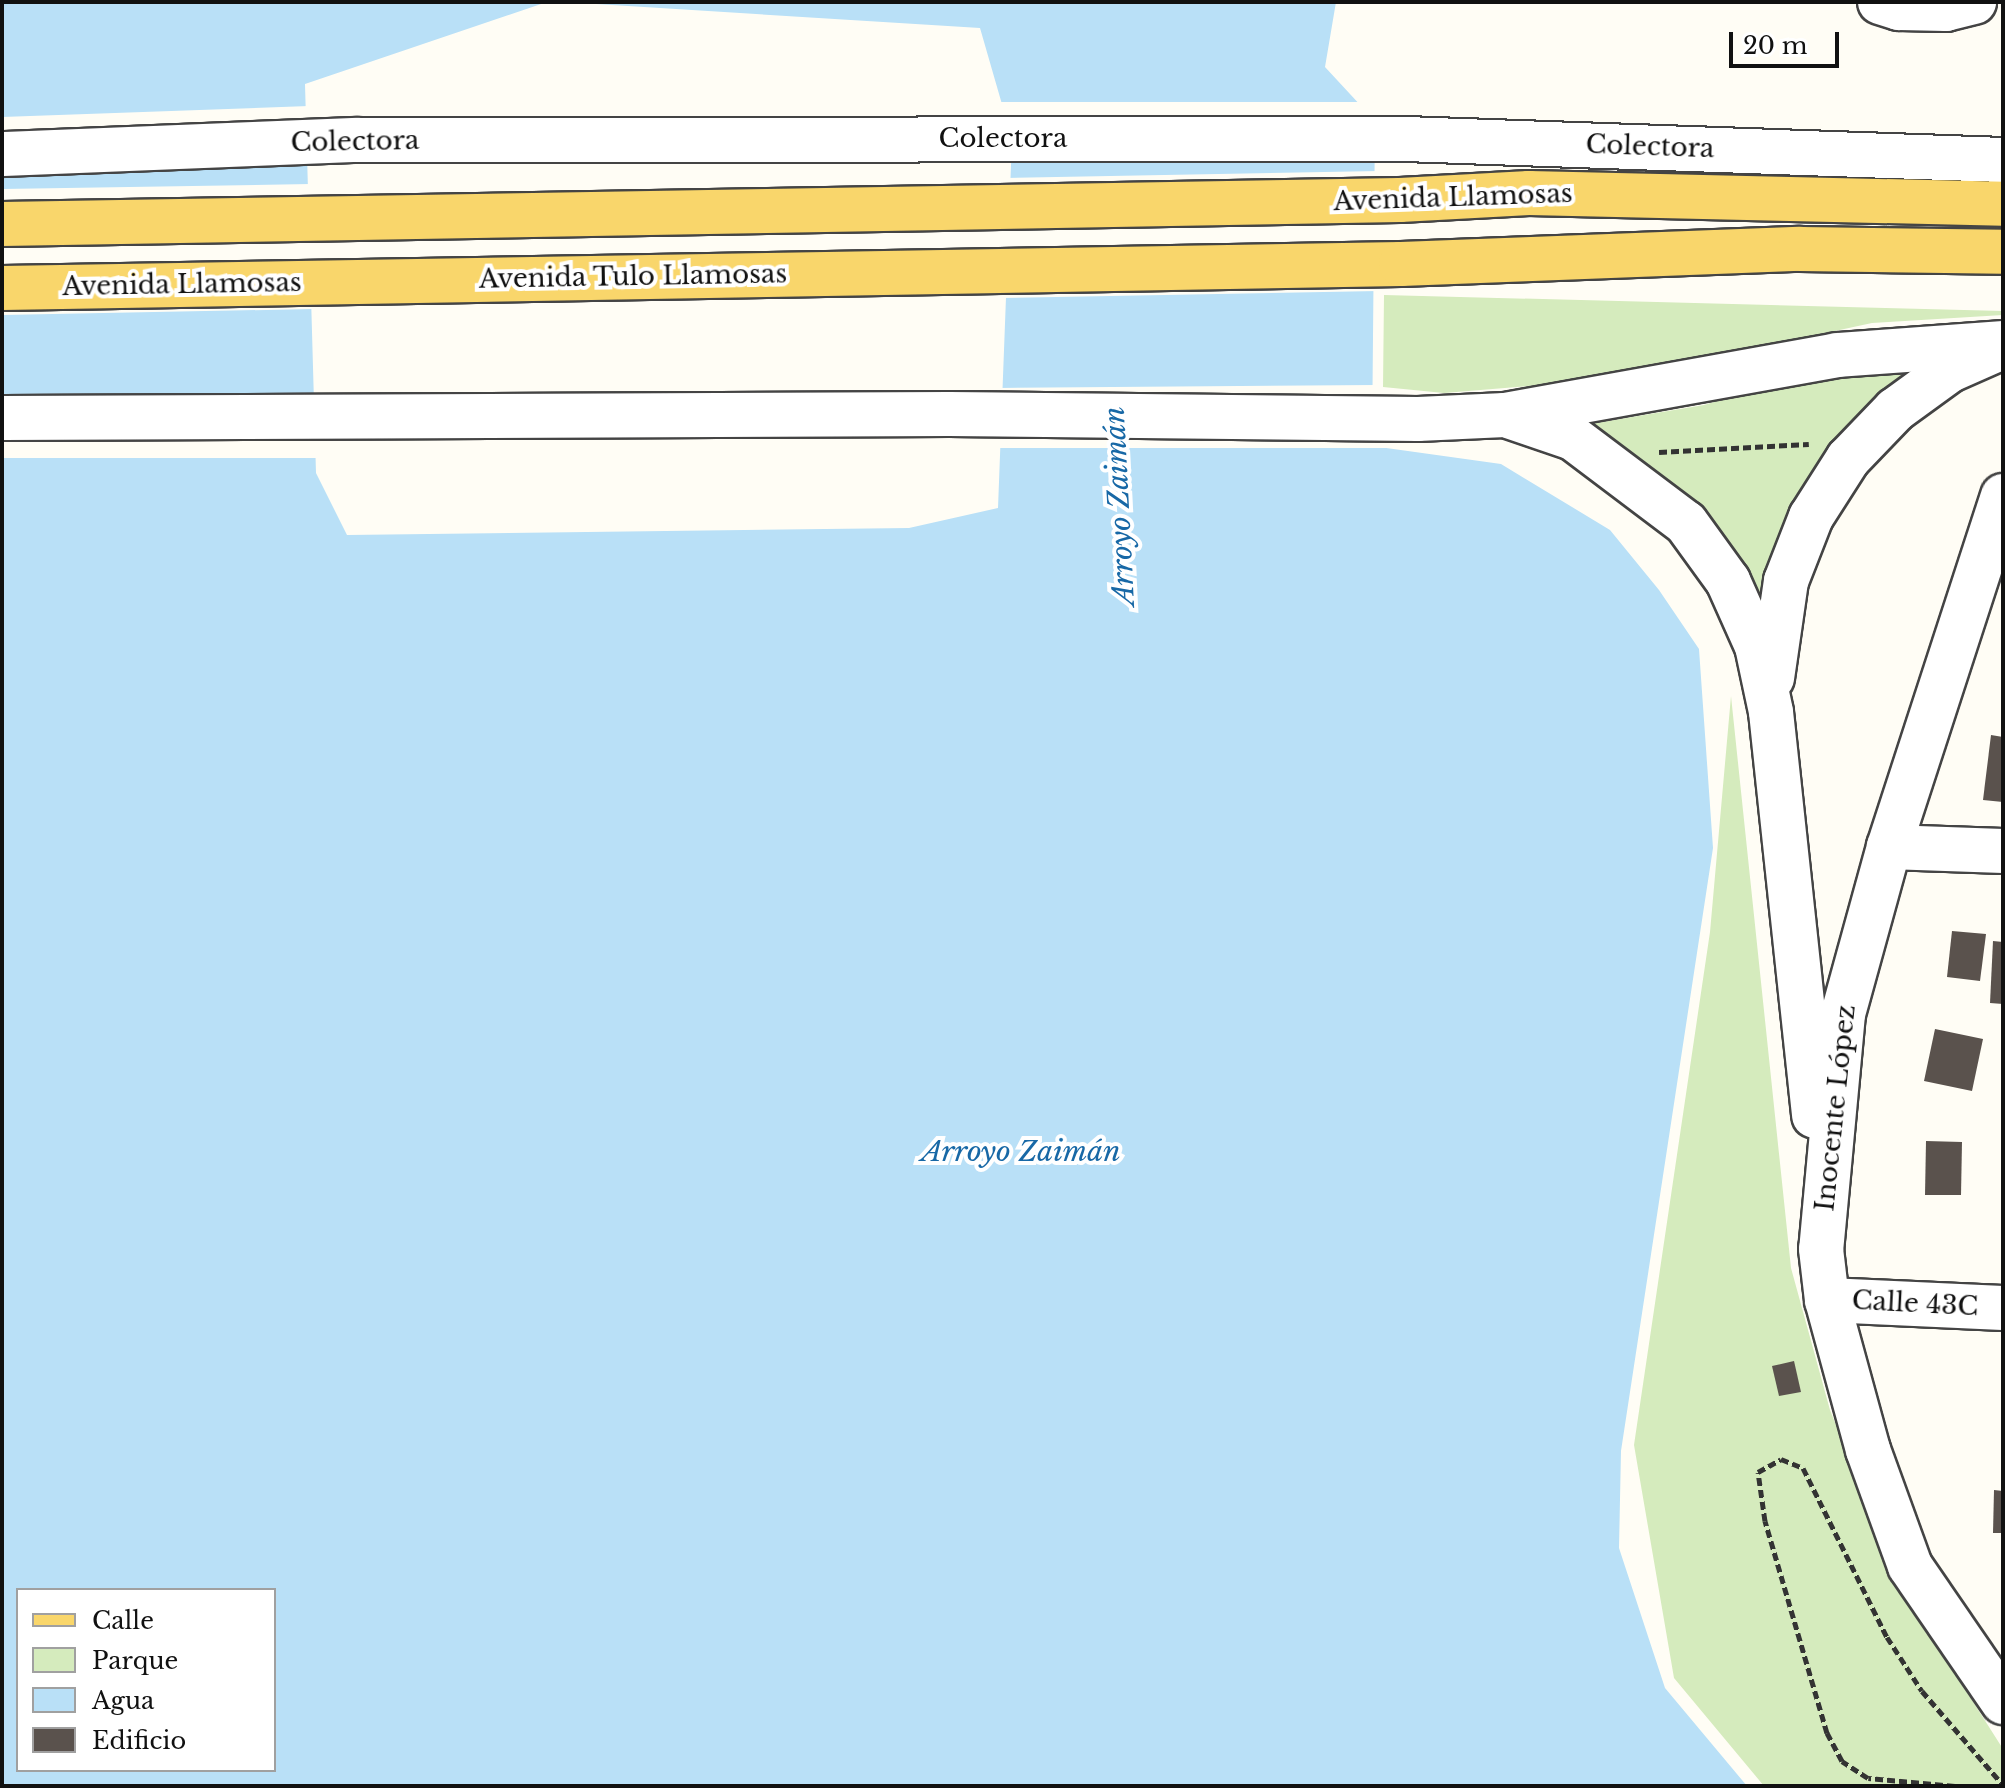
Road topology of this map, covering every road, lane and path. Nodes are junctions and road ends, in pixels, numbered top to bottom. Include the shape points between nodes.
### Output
1 (1880, 2) edge
2 (1974, 2) edge
3 (2, 154) edge
4 (2003, 160) edge
5 (2003, 204) edge
6 (2, 224) edge
7 (2003, 252) edge
8 (363, 282) joint
9 (2, 288) edge
10 (2003, 344) edge
11 (1505, 415) junction
12 (2, 418) edge
13 (1851, 454) junction
14 (1608, 465) junction
15 (2001, 508) edge
16 (1771, 712) junction
17 (1889, 847) junction
18 (2003, 851) edge
19 (1824, 1211) junction
20 (1827, 1300) junction
21 (2003, 1308) edge
22 (1982, 1646) edge
23 (2003, 1702) edge
24 (2003, 1785) edge
25 (1955, 1786) edge

1 - 2 street via 1946,9
3 - 4 street, Colectora via 356,140 1405,139
5 - 6 main road, Avenida Llamosas via 1529,193 1400,200
7 - 8 main road, Avenida Tulo Llamosas via 1769,250 1401,264
8 - 9 main road, Avenida Llamosas
10 - 11 street via 1837,355
10 - 13 street via 1928,386
11 - 12 street
11 - 14 street via 1573,438
13 - 14 path via 1831,443 1613,454
13 - 16 street via 1811,517 1786,581 1774,648
14 - 16 street via 1686,523 1728,581 1757,646
15 - 17 street, Inocente López
16 - 19 street
17 - 18 street
17 - 19 street, Inocente López via 1843,1014
19 - 20 street, Inocente López via 1821,1249
20 - 21 street, Calle 43C
20 - 22 street, Inocente López via 1868,1450 1910,1566
22 - 23 street, Inocente López
24 - 25 path via 1922,1691 1887,1637 1803,1468 1781,1459 1758,1472 1757,1495 1782,1582 1827,1733 1842,1761 1868,1778

